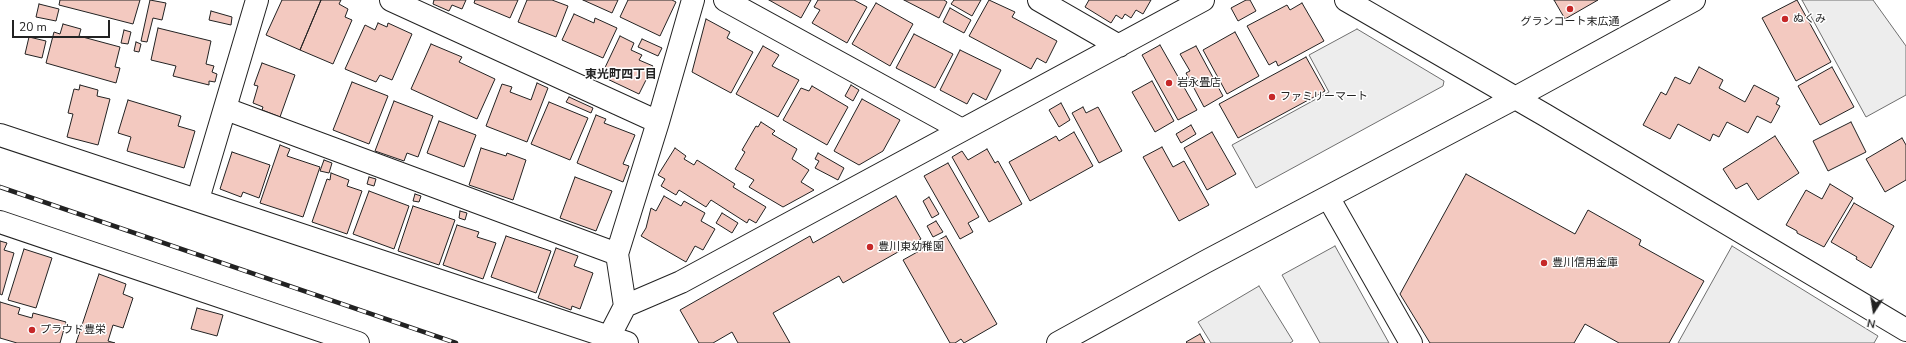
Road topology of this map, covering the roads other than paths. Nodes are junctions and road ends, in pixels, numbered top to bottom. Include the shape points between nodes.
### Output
1 (257, 0) edge
2 (391, 0) edge
3 (693, 0) edge
4 (725, 0) edge
5 (1038, 0) edge
6 (1203, 0) edge
7 (1346, 0) edge
8 (1694, 0) edge
9 (1119, 46) junction
10 (1515, 98) junction
11 (226, 109) junction
12 (658, 122) junction
13 (962, 130) junction
14 (0, 135) edge
15 (1328, 197) junction
16 (198, 200) junction
17 (0, 222) edge
18 (617, 254) junction
19 (625, 306) junction
20 (1906, 330) edge
21 (618, 340) edge
22 (358, 343) edge
23 (1058, 343) edge
24 (1411, 343) edge

1 - 11 street
2 - 12 street
3 - 12 street
4 - 13 street
5 - 9 street
6 - 9 street
7 - 10 street
8 - 10 street
9 - 13 street
10 - 15 street
10 - 20 street
11 - 16 street
11 - 18 street
12 - 18 street
13 - 19 street via 681,282
14 - 16 street
15 - 23 street
15 - 24 street
16 - 21 street
17 - 22 street
18 - 19 street
19 - 21 street

